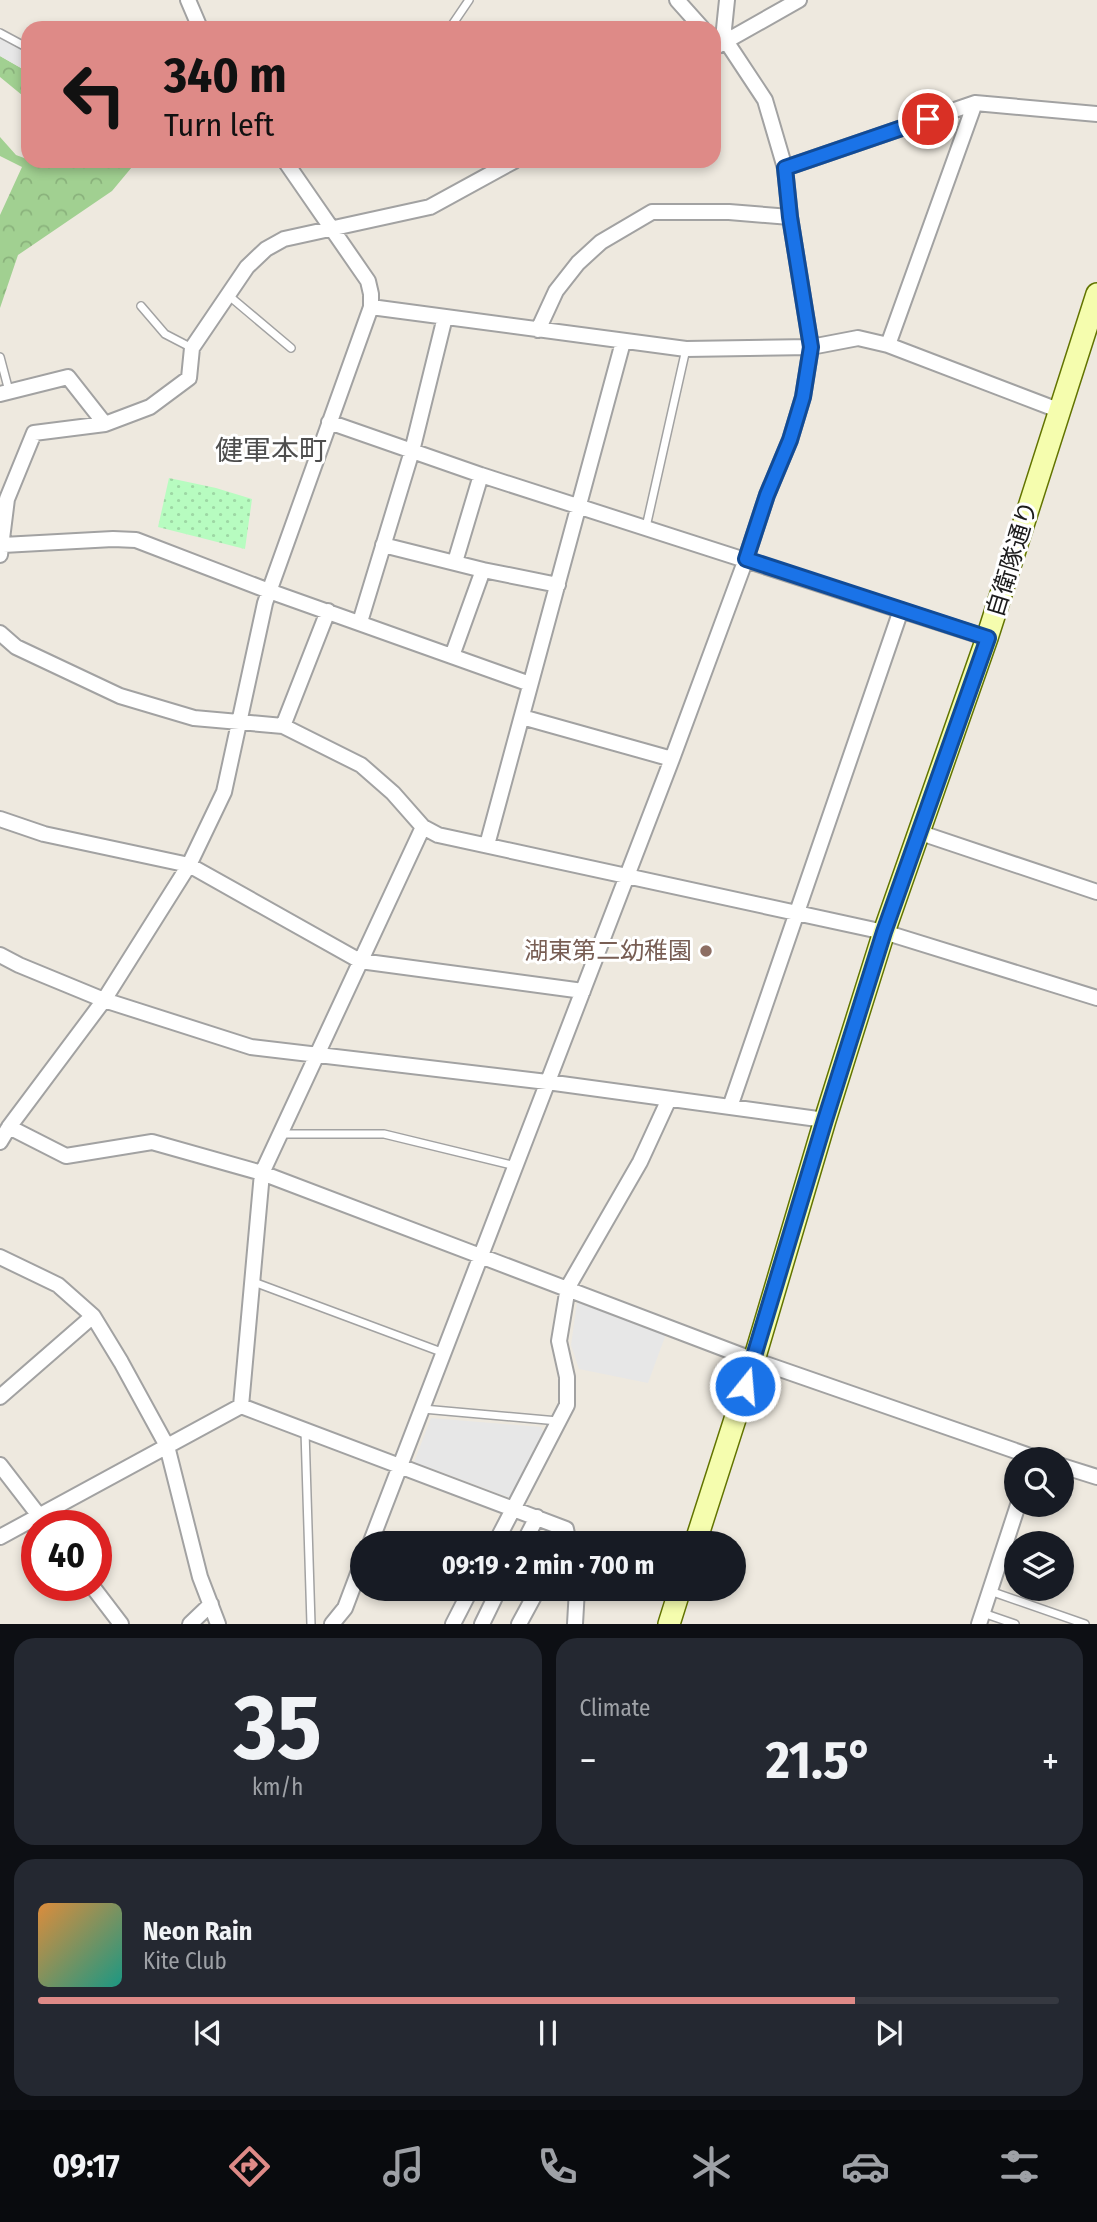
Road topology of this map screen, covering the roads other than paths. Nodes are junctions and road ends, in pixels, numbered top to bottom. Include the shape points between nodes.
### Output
1 (188, 0) edge
2 (469, 0) edge
3 (677, 0) edge
4 (727, 0) edge
5 (799, 0) edge
6 (195, 21) edge
7 (455, 21) edge
8 (696, 21) edge
9 (0, 33) edge
10 (721, 36) edge
11 (721, 40) edge
12 (21, 44) edge
13 (721, 46) edge
14 (975, 103) junction
15 (1097, 114) edge
16 (290, 168) edge
17 (501, 168) edge
18 (785, 168) junction
19 (790, 217) junction
20 (332, 228) junction
21 (1097, 294) edge
22 (228, 295) junction
23 (141, 306) dead end
24 (371, 307) junction
25 (445, 317) junction
26 (538, 330) junction
27 (623, 342) junction
28 (888, 345) junction
29 (811, 347) junction
30 (192, 348) junction
31 (291, 348) dead end
32 (686, 349) junction
33 (0, 357) edge
34 (4, 392) edge
35 (1058, 410) junction
36 (329, 422) junction
37 (105, 424) junction
38 (412, 451) junction
39 (481, 475) junction
40 (579, 506) junction
41 (646, 527) junction
42 (383, 545) junction
43 (1, 550) edge
44 (746, 559) junction
45 (455, 562) junction
46 (482, 570) junction
47 (558, 585) junction
48 (269, 591) junction
49 (901, 610) junction
50 (327, 611) junction
51 (360, 622) junction
52 (0, 633) edge
53 (988, 638) junction
54 (453, 656) junction
55 (530, 684) junction
56 (522, 717) junction
57 (239, 722) junction
58 (283, 726) junction
59 (672, 759) junction
60 (0, 819) edge
61 (423, 827) junction
62 (918, 832) junction
63 (487, 845) junction
64 (189, 864) junction
65 (627, 876) junction
66 (1097, 891) edge
67 (798, 914) junction
68 (884, 932) junction
69 (0, 955) edge
70 (360, 961) junction
71 (583, 991) junction
72 (1097, 998) edge
73 (104, 1000) junction
74 (316, 1054) junction
75 (547, 1082) junction
76 (669, 1099) junction
77 (730, 1107) junction
78 (825, 1120) junction
79 (9, 1127) junction
80 (279, 1134) junction
81 (0, 1142) edge
82 (516, 1166) junction
83 (262, 1173) junction
84 (0, 1257) edge
85 (482, 1257) junction
86 (251, 1281) junction
87 (568, 1287) junction
88 (93, 1316) junction
89 (444, 1353) junction
90 (754, 1360) junction
91 (0, 1397) edge
92 (241, 1406) junction
93 (423, 1409) junction
94 (558, 1421) junction
95 (305, 1430) junction
96 (167, 1446) junction
97 (1004, 1448) edge
98 (0, 1465) edge
99 (400, 1466) junction
100 (1074, 1470) edge
101 (1097, 1477) edge
102 (514, 1508) junction
103 (35, 1510) edge
104 (61, 1510) edge
105 (537, 1517) junction
106 (1014, 1517) edge
107 (21, 1529) edge
108 (375, 1531) edge
109 (502, 1531) edge
110 (530, 1531) edge
111 (566, 1531) edge
112 (699, 1531) edge
113 (0, 1537) edge
114 (990, 1591) junction
115 (350, 1595) edge
116 (104, 1601) edge
117 (465, 1601) edge
118 (493, 1601) edge
119 (531, 1601) edge
120 (576, 1601) edge
121 (676, 1601) edge
122 (211, 1604) junction
123 (981, 1618) edge
124 (121, 1623) edge
125 (190, 1623) edge
126 (218, 1623) edge
127 (311, 1623) edge
128 (332, 1623) edge
129 (453, 1623) edge
130 (482, 1623) edge
131 (519, 1623) edge
132 (575, 1623) edge
133 (669, 1623) edge
134 (1015, 1623) edge
135 (1085, 1623) edge

1 - 6 street
2 - 7 lane
3 - 8 street
4 - 10 street
5 - 11 street
9 - 12 lane
13 - 18 street via 765,100
14 - 15 street
14 - 18 street
14 - 28 street
16 - 20 street
17 - 20 street via 430,207
18 - 19 street
19 - 26 street via 652,212 601,242 578,263 556,291
19 - 29 street
20 - 22 street via 284,239 266,249
20 - 24 street via 368,281
21 - 35 street, 自衛隊通り
22 - 30 street
22 - 31 lane
23 - 30 lane via 165,334
24 - 25 street
24 - 36 street
25 - 26 street
25 - 38 street
26 - 27 street
27 - 32 street
27 - 40 street
28 - 29 street via 858,338
28 - 35 street
29 - 32 street
29 - 44 street via 790,440
30 - 37 street via 189,378 150,407
32 - 41 lane
33 - 34 lane
34 - 37 street via 68,377
35 - 53 street, 自衛隊通り
36 - 38 street
36 - 48 street
37 - 43 street via 34,433 7,499
38 - 39 street
38 - 42 street
39 - 40 street
39 - 45 street
40 - 41 street
40 - 47 street
41 - 44 street
42 - 45 street
42 - 51 street
43 - 48 street via 136,540
44 - 49 street
44 - 59 street
45 - 46 street
46 - 47 street
46 - 54 street
47 - 55 street
48 - 50 street
48 - 57 street
49 - 53 street
49 - 67 street
50 - 51 street
50 - 58 street
51 - 54 street
52 - 57 street via 16,647 120,696 194,718
53 - 62 street, 自衛隊通り
54 - 55 street
55 - 56 street
56 - 59 street
56 - 63 street
57 - 58 street
57 - 64 street via 224,792
58 - 61 street via 361,765
59 - 65 street
60 - 64 street via 44,834
61 - 63 street via 438,835
61 - 70 street
62 - 66 street
62 - 68 street, 自衛隊通り
63 - 65 street
64 - 70 street
64 - 73 street
65 - 67 street
65 - 71 street
67 - 68 street
67 - 77 street
68 - 72 street
68 - 78 street, 自衛隊通り
69 - 73 street
70 - 71 street
70 - 74 street
71 - 75 street
73 - 74 street via 251,1047
73 - 79 street
74 - 75 street
74 - 80 street
75 - 76 street
75 - 82 street
76 - 77 street
76 - 87 street via 640,1162
77 - 78 street
78 - 90 street, 自衛隊通り
79 - 81 street
79 - 83 street via 66,1156 152,1142
80 - 82 lane via 384,1134
80 - 83 street
82 - 85 street
83 - 85 street
83 - 86 street
84 - 88 street via 58,1285
85 - 87 street
85 - 89 street
86 - 89 lane
86 - 92 street
87 - 90 street
87 - 94 street via 559,1341 567,1405
88 - 91 street
88 - 96 street
89 - 93 street
90 - 97 street
90 - 112 street, 自衛隊通り
92 - 95 street
92 - 96 street
93 - 94 lane
93 - 99 street
94 - 102 street
95 - 99 street
95 - 127 lane
96 - 104 street
96 - 122 street
98 - 103 street
99 - 102 street
99 - 108 street
100 - 101 street
102 - 105 street
102 - 109 street
105 - 110 street
105 - 111 street
106 - 114 street
107 - 113 street
114 - 123 street
114 - 135 lane
115 - 128 street
116 - 124 street
117 - 129 street
118 - 130 street
119 - 131 street
120 - 132 street
121 - 133 street
122 - 125 street
122 - 126 street
123 - 134 lane

